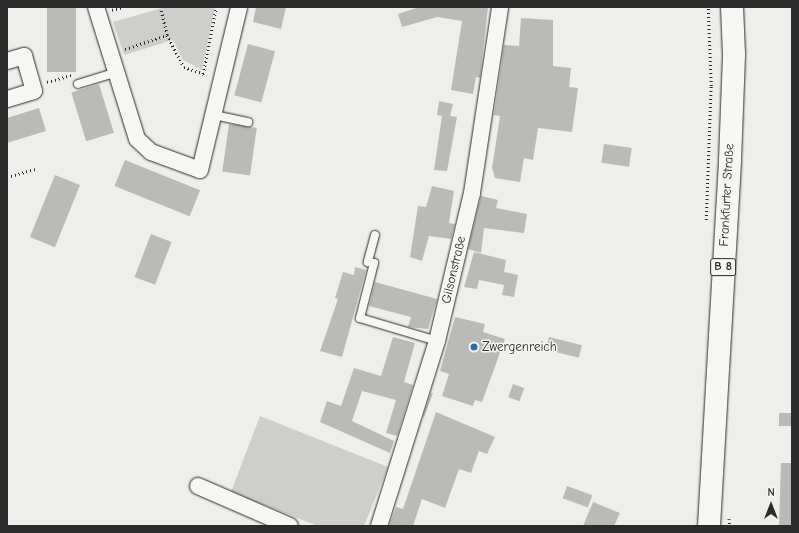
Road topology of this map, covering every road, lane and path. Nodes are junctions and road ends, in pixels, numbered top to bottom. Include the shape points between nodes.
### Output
1 (96, 7) edge
2 (160, 7) edge
3 (216, 7) edge
4 (239, 7) edge
5 (500, 7) edge
6 (708, 7) edge
7 (732, 7) edge
8 (167, 35) junction
9 (109, 54) junction
10 (7, 61) edge
11 (115, 73) junction
12 (203, 74) junction
13 (223, 79) junction
14 (78, 84) dead end
15 (7, 99) edge
16 (214, 114) junction
17 (248, 122) dead end
18 (35, 169) dead end
19 (7, 177) edge
20 (706, 227) dead end
21 (375, 235) dead end
22 (437, 341) junction
23 (198, 486) dead end
24 (290, 526) edge
25 (379, 526) edge
26 (709, 526) edge

1 - 9 street
2 - 8 path
3 - 12 path
4 - 13 street
5 - 22 street, Gilsonstraße via 472,193
6 - 20 path via 711,86
7 - 26 main road, Frankfurter Straße / B 8 via 734,54 730,145
8 - 9 path
8 - 12 path via 184,68
9 - 11 street
10 - 15 street via 24,56 34,91
11 - 14 lane
11 - 16 street via 137,139 151,152 200,170
12 - 13 path
13 - 16 street
16 - 17 lane
18 - 19 path
21 - 22 lane via 368,262 374,263 360,318
22 - 25 street, Gilsonstraße
23 - 24 street

